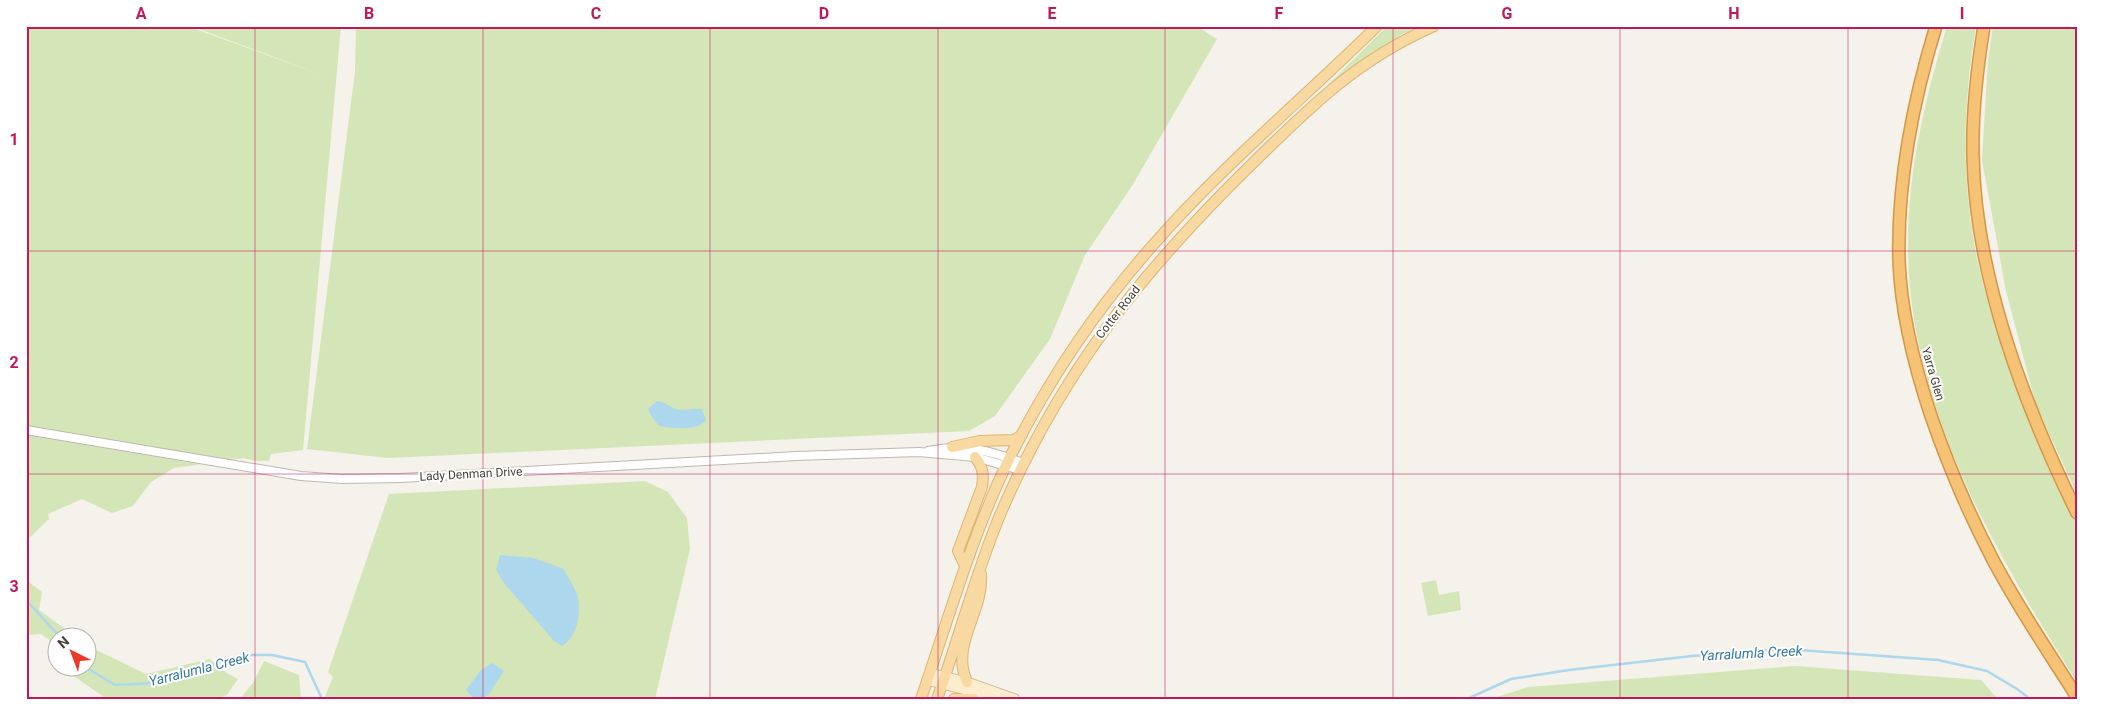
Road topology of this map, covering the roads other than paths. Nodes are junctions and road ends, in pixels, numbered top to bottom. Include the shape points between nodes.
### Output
1 (1377, 26) edge
2 (1434, 26) edge
3 (1936, 26) edge
4 (1984, 26) edge
5 (26, 430) edge
6 (1022, 435) junction
7 (952, 447) junction
8 (919, 452) junction
9 (975, 457) junction
10 (1008, 461) junction
11 (1022, 466) junction
12 (2077, 513) edge
13 (964, 566) junction
14 (981, 568) junction
15 (929, 676) junction
16 (944, 681) junction
17 (967, 682) junction
18 (998, 694) junction
19 (982, 697) edge
20 (2077, 697) edge
21 (921, 699) edge
22 (937, 699) edge
23 (954, 699) edge
24 (974, 699) edge
25 (1015, 699) edge

1 - 6 main road, Cotter Road via 1152,245 1089,326 1052,381
2 - 11 main road, Cotter Road via 1382,52 1333,87 1195,220 1095,341
3 - 20 highway, Yarra Glen via 1919,88 1902,192 1899,261 1907,330 1925,397 1962,496 2007,586
4 - 12 highway via 1975,86 1973,156 1986,260 2025,394
5 - 8 street, Lady Denman Drive via 260,470 342,478 400,478
6 - 7 main road via 1014,440 980,441
6 - 10 main road, Cotter Road
7 - 8 street, Lady Denman Drive
7 - 10 street, Lady Denman Drive via 986,450
8 - 9 street, Lady Denman Drive
9 - 10 street, Lady Denman Drive
9 - 13 main road via 983,468 982,488 958,551
10 - 11 street, Lady Denman Drive
10 - 13 main road, Cotter Road
11 - 14 main road, Cotter Road
13 - 15 main road, Cotter Road
14 - 16 main road, Cotter Road
14 - 17 main road via 982,588 961,656
15 - 16 main road
15 - 21 main road, Cotter Road
16 - 17 main road
16 - 19 main road
16 - 22 main road, Cotter Road
17 - 18 main road
18 - 19 main road
18 - 25 main road
23 - 24 main road

